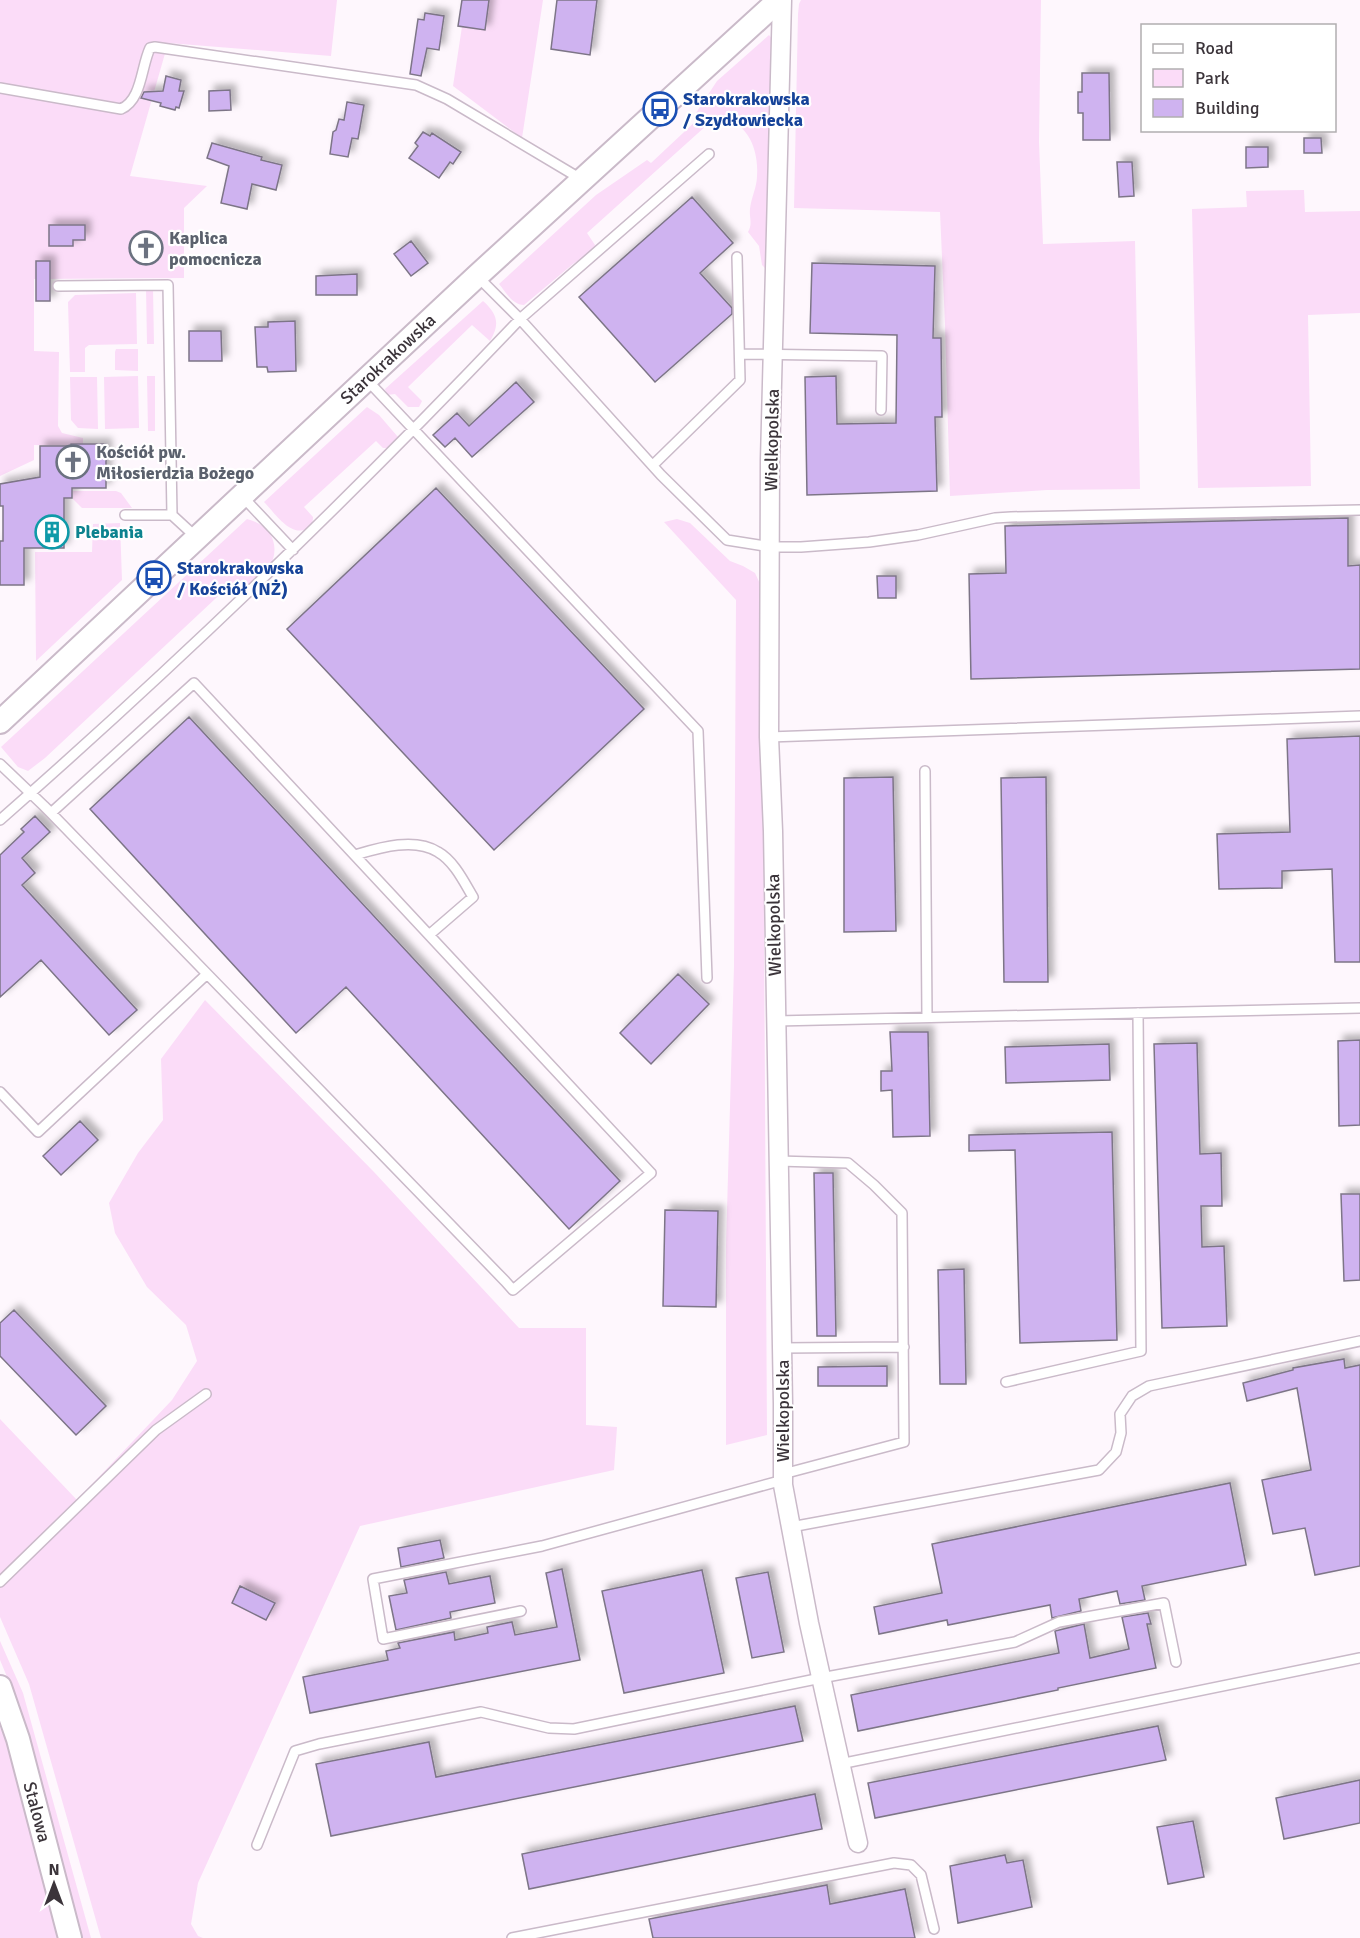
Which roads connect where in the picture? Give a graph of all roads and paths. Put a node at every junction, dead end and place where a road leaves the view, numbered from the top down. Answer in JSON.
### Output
{"nodes":[{"id":1,"x":781,"y":0,"type":"edge"},
{"id":2,"x":0,"y":88,"type":"edge"},
{"id":3,"x":709,"y":154,"type":"dead end"},
{"id":4,"x":582,"y":180,"type":"junction"},
{"id":5,"x":737,"y":257,"type":"dead end"},
{"id":6,"x":477,"y":276,"type":"junction"},
{"id":7,"x":58,"y":286,"type":"dead end"},
{"id":8,"x":520,"y":319,"type":"junction"},
{"id":9,"x":741,"y":354,"type":"junction"},
{"id":10,"x":773,"y":354,"type":"junction"},
{"id":11,"x":367,"y":380,"type":"junction"},
{"id":12,"x":881,"y":410,"type":"dead end"},
{"id":13,"x":415,"y":429,"type":"junction"},
{"id":14,"x":653,"y":465,"type":"junction"},
{"id":15,"x":242,"y":496,"type":"junction"},
{"id":16,"x":1360,"y":510,"type":"edge"},
{"id":17,"x":125,"y":515,"type":"dead end"},
{"id":18,"x":172,"y":515,"type":"junction"},
{"id":19,"x":197,"y":538,"type":"junction"},
{"id":20,"x":771,"y":547,"type":"junction"},
{"id":21,"x":293,"y":550,"type":"junction"},
{"id":22,"x":1360,"y":716,"type":"edge"},
{"id":23,"x":0,"y":722,"type":"edge"},
{"id":24,"x":769,"y":737,"type":"junction"},
{"id":25,"x":0,"y":764,"type":"edge"},
{"id":26,"x":925,"y":771,"type":"dead end"},
{"id":27,"x":30,"y":794,"type":"junction"},
{"id":28,"x":51,"y":813,"type":"junction"},
{"id":29,"x":0,"y":820,"type":"edge"},
{"id":30,"x":355,"y":855,"type":"junction"},
{"id":31,"x":429,"y":935,"type":"junction"},
{"id":32,"x":207,"y":974,"type":"junction"},
{"id":33,"x":707,"y":978,"type":"dead end"},
{"id":34,"x":1360,"y":1008,"type":"edge"},
{"id":35,"x":1138,"y":1013,"type":"junction"},
{"id":36,"x":927,"y":1017,"type":"junction"},
{"id":37,"x":776,"y":1021,"type":"junction"},
{"id":38,"x":0,"y":1092,"type":"edge"},
{"id":39,"x":778,"y":1161,"type":"junction"},
{"id":40,"x":1360,"y":1341,"type":"edge"},
{"id":41,"x":904,"y":1347,"type":"junction"},
{"id":42,"x":782,"y":1348,"type":"junction"},
{"id":43,"x":1006,"y":1382,"type":"dead end"},
{"id":44,"x":206,"y":1394,"type":"dead end"},
{"id":45,"x":783,"y":1477,"type":"junction"},
{"id":46,"x":791,"y":1527,"type":"junction"},
{"id":47,"x":0,"y":1582,"type":"edge"},
{"id":48,"x":521,"y":1611,"type":"dead end"},
{"id":49,"x":1360,"y":1658,"type":"edge"},
{"id":50,"x":1176,"y":1662,"type":"dead end"},
{"id":51,"x":821,"y":1678,"type":"junction"},
{"id":52,"x":0,"y":1688,"type":"edge"},
{"id":53,"x":840,"y":1764,"type":"junction"},
{"id":54,"x":858,"y":1843,"type":"dead end"},
{"id":55,"x":257,"y":1845,"type":"dead end"},
{"id":56,"x":934,"y":1929,"type":"dead end"},
{"id":57,"x":70,"y":1938,"type":"edge"},
{"id":58,"x":512,"y":1938,"type":"edge"}],
"edges":[{"from":1,"to":4,"type":"street","name":"Starokrakowska"},
{"from":1,"to":10,"type":"street","name":"Wielkopolska"},
{"from":2,"to":4,"type":"lane"},
{"from":3,"to":8,"type":"lane"},
{"from":4,"to":6,"type":"street","name":"Starokrakowska"},
{"from":5,"to":9,"type":"lane"},
{"from":6,"to":8,"type":"lane"},
{"from":6,"to":11,"type":"street","name":"Starokrakowska"},
{"from":7,"to":18,"type":"lane"},
{"from":8,"to":13,"type":"lane"},
{"from":8,"to":14,"type":"lane"},
{"from":9,"to":10,"type":"lane"},
{"from":9,"to":14,"type":"lane"},
{"from":10,"to":12,"type":"lane"},
{"from":10,"to":20,"type":"street","name":"Wielkopolska"},
{"from":11,"to":13,"type":"lane"},
{"from":11,"to":15,"type":"street","name":"Starokrakowska"},
{"from":13,"to":21,"type":"lane"},
{"from":13,"to":33,"type":"lane"},
{"from":14,"to":20,"type":"lane"},
{"from":15,"to":19,"type":"street","name":"Starokrakowska"},
{"from":15,"to":21,"type":"lane"},
{"from":16,"to":20,"type":"lane"},
{"from":17,"to":18,"type":"lane"},
{"from":18,"to":19,"type":"lane"},
{"from":19,"to":23,"type":"street","name":"Starokrakowska"},
{"from":20,"to":24,"type":"street","name":"Wielkopolska"},
{"from":21,"to":27,"type":"lane"},
{"from":22,"to":24,"type":"lane"},
{"from":24,"to":37,"type":"street","name":"Wielkopolska"},
{"from":25,"to":27,"type":"lane"},
{"from":26,"to":36,"type":"lane"},
{"from":27,"to":28,"type":"lane"},
{"from":27,"to":29,"type":"lane"},
{"from":28,"to":30,"type":"lane"},
{"from":28,"to":32,"type":"lane"},
{"from":30,"to":31,"type":"lane"},
{"from":30,"to":31,"type":"lane"},
{"from":31,"to":32,"type":"lane"},
{"from":32,"to":38,"type":"lane"},
{"from":34,"to":35,"type":"lane"},
{"from":35,"to":36,"type":"lane"},
{"from":35,"to":43,"type":"lane"},
{"from":36,"to":37,"type":"lane"},
{"from":37,"to":39,"type":"street","name":"Wielkopolska"},
{"from":39,"to":41,"type":"lane"},
{"from":39,"to":42,"type":"street","name":"Wielkopolska"},
{"from":40,"to":46,"type":"lane"},
{"from":41,"to":42,"type":"lane"},
{"from":41,"to":45,"type":"lane"},
{"from":42,"to":45,"type":"street","name":"Wielkopolska"},
{"from":44,"to":47,"type":"lane"},
{"from":45,"to":46,"type":"street","name":"Wielkopolska"},
{"from":45,"to":48,"type":"lane"},
{"from":46,"to":51,"type":"street","name":"Wielkopolska"},
{"from":49,"to":53,"type":"lane"},
{"from":50,"to":51,"type":"lane"},
{"from":51,"to":53,"type":"street","name":"Wielkopolska"},
{"from":51,"to":55,"type":"lane"},
{"from":52,"to":57,"type":"street","name":"Stalowa"},
{"from":53,"to":54,"type":"street","name":"Wielkopolska"},
{"from":56,"to":58,"type":"lane"}]}
